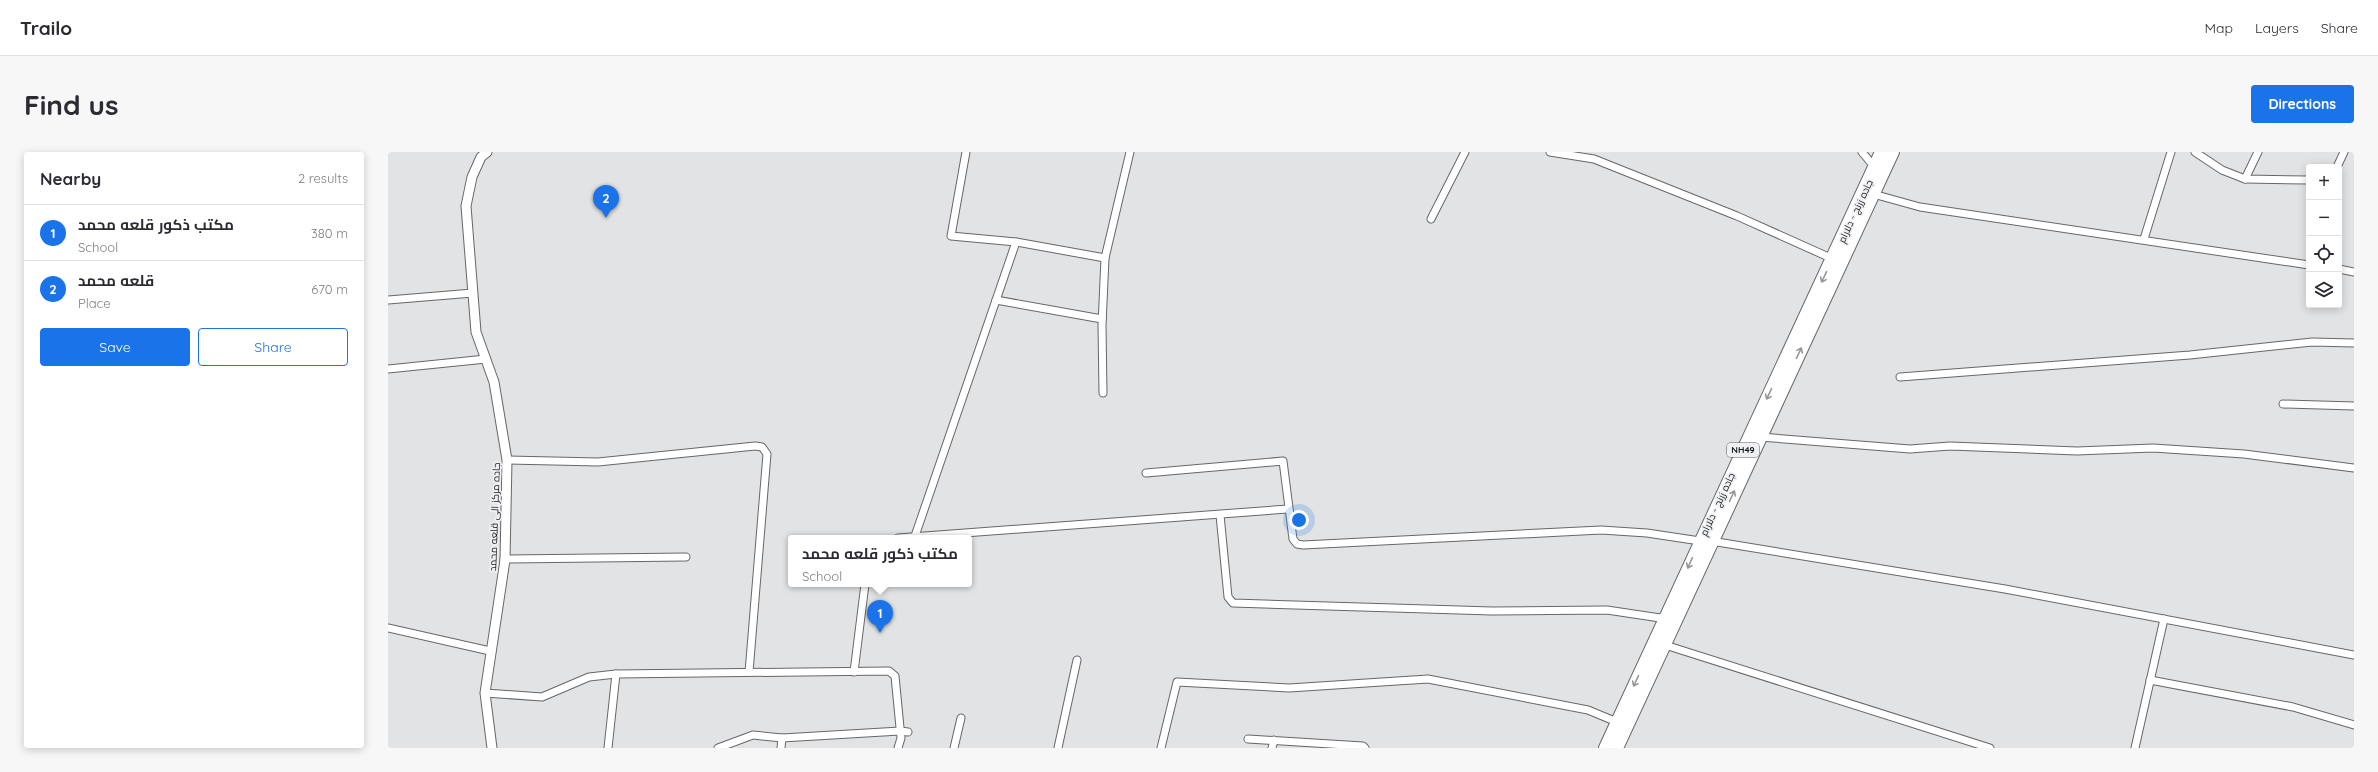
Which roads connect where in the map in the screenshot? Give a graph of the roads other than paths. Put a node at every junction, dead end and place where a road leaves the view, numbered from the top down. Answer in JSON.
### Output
{"nodes":[{"id":1,"x":487,"y":152,"type":"edge"},
{"id":2,"x":966,"y":152,"type":"edge"},
{"id":3,"x":1130,"y":152,"type":"edge"},
{"id":4,"x":1465,"y":152,"type":"edge"},
{"id":5,"x":1550,"y":152,"type":"edge"},
{"id":6,"x":1862,"y":152,"type":"edge"},
{"id":7,"x":1881,"y":152,"type":"edge"},
{"id":8,"x":1893,"y":152,"type":"edge"},
{"id":9,"x":2171,"y":152,"type":"edge"},
{"id":10,"x":2194,"y":152,"type":"edge"},
{"id":11,"x":2258,"y":152,"type":"edge"},
{"id":12,"x":2344,"y":152,"type":"edge"},
{"id":13,"x":2338,"y":164,"type":"edge"},
{"id":14,"x":1879,"y":170,"type":"junction"},
{"id":15,"x":2246,"y":179,"type":"junction"},
{"id":16,"x":2306,"y":180,"type":"edge"},
{"id":17,"x":1873,"y":194,"type":"junction"},
{"id":18,"x":1431,"y":219,"type":"dead end"},
{"id":19,"x":2144,"y":239,"type":"junction"},
{"id":20,"x":1016,"y":242,"type":"junction"},
{"id":21,"x":1105,"y":258,"type":"junction"},
{"id":22,"x":1833,"y":259,"type":"junction"},
{"id":23,"x":2306,"y":265,"type":"edge"},
{"id":24,"x":2342,"y":270,"type":"edge"},
{"id":25,"x":2354,"y":272,"type":"edge"},
{"id":26,"x":473,"y":293,"type":"junction"},
{"id":27,"x":388,"y":300,"type":"edge"},
{"id":28,"x":996,"y":300,"type":"junction"},
{"id":29,"x":1102,"y":319,"type":"junction"},
{"id":30,"x":2354,"y":344,"type":"edge"},
{"id":31,"x":486,"y":359,"type":"junction"},
{"id":32,"x":388,"y":369,"type":"edge"},
{"id":33,"x":1900,"y":377,"type":"dead end"},
{"id":34,"x":1103,"y":393,"type":"dead end"},
{"id":35,"x":2283,"y":404,"type":"dead end"},
{"id":36,"x":2354,"y":406,"type":"edge"},
{"id":37,"x":1760,"y":437,"type":"junction"},
{"id":38,"x":507,"y":460,"type":"junction"},
{"id":39,"x":2354,"y":468,"type":"edge"},
{"id":40,"x":1146,"y":473,"type":"dead end"},
{"id":41,"x":1288,"y":509,"type":"junction"},
{"id":42,"x":1220,"y":515,"type":"junction"},
{"id":43,"x":915,"y":535,"type":"edge"},
{"id":44,"x":930,"y":535,"type":"edge"},
{"id":45,"x":1705,"y":541,"type":"junction"},
{"id":46,"x":686,"y":557,"type":"dead end"},
{"id":47,"x":504,"y":559,"type":"junction"},
{"id":48,"x":865,"y":587,"type":"edge"},
{"id":49,"x":2164,"y":619,"type":"junction"},
{"id":50,"x":1670,"y":620,"type":"junction"},
{"id":51,"x":388,"y":628,"type":"edge"},
{"id":52,"x":1665,"y":645,"type":"junction"},
{"id":53,"x":490,"y":651,"type":"junction"},
{"id":54,"x":2354,"y":655,"type":"edge"},
{"id":55,"x":1078,"y":660,"type":"dead end"},
{"id":56,"x":749,"y":672,"type":"junction"},
{"id":57,"x":854,"y":672,"type":"junction"},
{"id":58,"x":616,"y":674,"type":"junction"},
{"id":59,"x":2150,"y":680,"type":"junction"},
{"id":60,"x":485,"y":693,"type":"junction"},
{"id":61,"x":961,"y":718,"type":"dead end"},
{"id":62,"x":1616,"y":722,"type":"junction"},
{"id":63,"x":2354,"y":725,"type":"edge"},
{"id":64,"x":900,"y":731,"type":"junction"},
{"id":65,"x":908,"y":732,"type":"dead end"},
{"id":66,"x":782,"y":738,"type":"junction"},
{"id":67,"x":1248,"y":739,"type":"dead end"},
{"id":68,"x":1274,"y":740,"type":"junction"},
{"id":69,"x":492,"y":748,"type":"edge"},
{"id":70,"x":608,"y":748,"type":"edge"},
{"id":71,"x":718,"y":748,"type":"edge"},
{"id":72,"x":781,"y":748,"type":"edge"},
{"id":73,"x":898,"y":748,"type":"edge"},
{"id":74,"x":954,"y":748,"type":"edge"},
{"id":75,"x":1058,"y":748,"type":"edge"},
{"id":76,"x":1161,"y":748,"type":"edge"},
{"id":77,"x":1272,"y":748,"type":"edge"},
{"id":78,"x":1365,"y":748,"type":"edge"},
{"id":79,"x":1605,"y":748,"type":"edge"},
{"id":80,"x":1617,"y":748,"type":"edge"},
{"id":81,"x":1990,"y":748,"type":"edge"},
{"id":82,"x":2135,"y":748,"type":"edge"}],
"edges":[{"from":1,"to":26,"type":"street","name":"جاده مرکز الی قلعه محمد"},
{"from":2,"to":20,"type":"street"},
{"from":3,"to":21,"type":"street"},
{"from":4,"to":18,"type":"street"},
{"from":5,"to":22,"type":"street"},
{"from":6,"to":14,"type":"street"},
{"from":7,"to":14,"type":"highway","name":"جاده زرنج - دلارام","number":"NH49"},
{"from":8,"to":14,"type":"highway","name":"جاده زرنج - دلارام","number":"NH49"},
{"from":9,"to":19,"type":"street"},
{"from":10,"to":15,"type":"street"},
{"from":11,"to":15,"type":"street"},
{"from":12,"to":13,"type":"street"},
{"from":14,"to":17,"type":"highway","name":"جاده زرنج - دلارام","number":"NH49"},
{"from":14,"to":22,"type":"highway","name":"جاده زرنج - دلارام","number":"NH49"},
{"from":15,"to":16,"type":"street"},
{"from":17,"to":19,"type":"street"},
{"from":37,"to":17,"type":"highway","name":"جاده زرنج - دلارام","number":"NH49","one_way":true},
{"from":19,"to":23,"type":"street"},
{"from":20,"to":21,"type":"street"},
{"from":20,"to":28,"type":"street"},
{"from":21,"to":29,"type":"street"},
{"from":22,"to":45,"type":"highway","name":"جاده زرنج - دلارام","number":"NH49","one_way":true},
{"from":24,"to":25,"type":"street"},
{"from":26,"to":27,"type":"street"},
{"from":26,"to":31,"type":"street","name":"جاده مرکز الی قلعه محمد"},
{"from":28,"to":29,"type":"street"},
{"from":28,"to":43,"type":"street"},
{"from":29,"to":34,"type":"street"},
{"from":30,"to":33,"type":"street"},
{"from":31,"to":32,"type":"street"},
{"from":31,"to":38,"type":"street","name":"جاده مرکز الی قلعه محمد"},
{"from":35,"to":36,"type":"street"},
{"from":37,"to":39,"type":"street"},
{"from":45,"to":37,"type":"highway","name":"جاده زرنج - دلارام","number":"NH49","one_way":true},
{"from":38,"to":47,"type":"street","name":"جاده مرکز الی قلعه محمد"},
{"from":38,"to":56,"type":"street"},
{"from":40,"to":41,"type":"street"},
{"from":41,"to":42,"type":"street"},
{"from":41,"to":45,"type":"street"},
{"from":42,"to":44,"type":"street"},
{"from":42,"to":50,"type":"street"},
{"from":45,"to":49,"type":"street"},
{"from":45,"to":50,"type":"highway","name":"جاده زرنج - دلارام","number":"NH49"},
{"from":46,"to":47,"type":"street"},
{"from":47,"to":53,"type":"street","name":"جاده مرکز الی قلعه محمد"},
{"from":48,"to":57,"type":"street"},
{"from":49,"to":54,"type":"street"},
{"from":49,"to":59,"type":"street"},
{"from":50,"to":52,"type":"highway","name":"جاده زرنج - دلارام","number":"NH49"},
{"from":50,"to":62,"type":"highway","name":"جاده زرنج - دلارام","number":"NH49","one_way":true},
{"from":51,"to":53,"type":"street"},
{"from":52,"to":80,"type":"highway","name":"جاده زرنج - دلارام","number":"NH49"},
{"from":52,"to":81,"type":"street"},
{"from":53,"to":60,"type":"street","name":"جاده مرکز الی قلعه محمد"},
{"from":55,"to":75,"type":"street"},
{"from":56,"to":57,"type":"street"},
{"from":56,"to":58,"type":"street"},
{"from":57,"to":64,"type":"street"},
{"from":58,"to":60,"type":"street"},
{"from":58,"to":70,"type":"street"},
{"from":59,"to":63,"type":"street"},
{"from":59,"to":82,"type":"street"},
{"from":60,"to":69,"type":"street","name":"جاده مرکز الی قلعه محمد"},
{"from":61,"to":74,"type":"street"},
{"from":62,"to":76,"type":"street"},
{"from":62,"to":79,"type":"highway","name":"جاده زرنج - دلارام","number":"NH49"},
{"from":64,"to":65,"type":"street"},
{"from":64,"to":66,"type":"street"},
{"from":64,"to":73,"type":"street"},
{"from":66,"to":71,"type":"street"},
{"from":66,"to":72,"type":"street"},
{"from":67,"to":68,"type":"street"},
{"from":68,"to":77,"type":"street"},
{"from":68,"to":78,"type":"street"}]}
